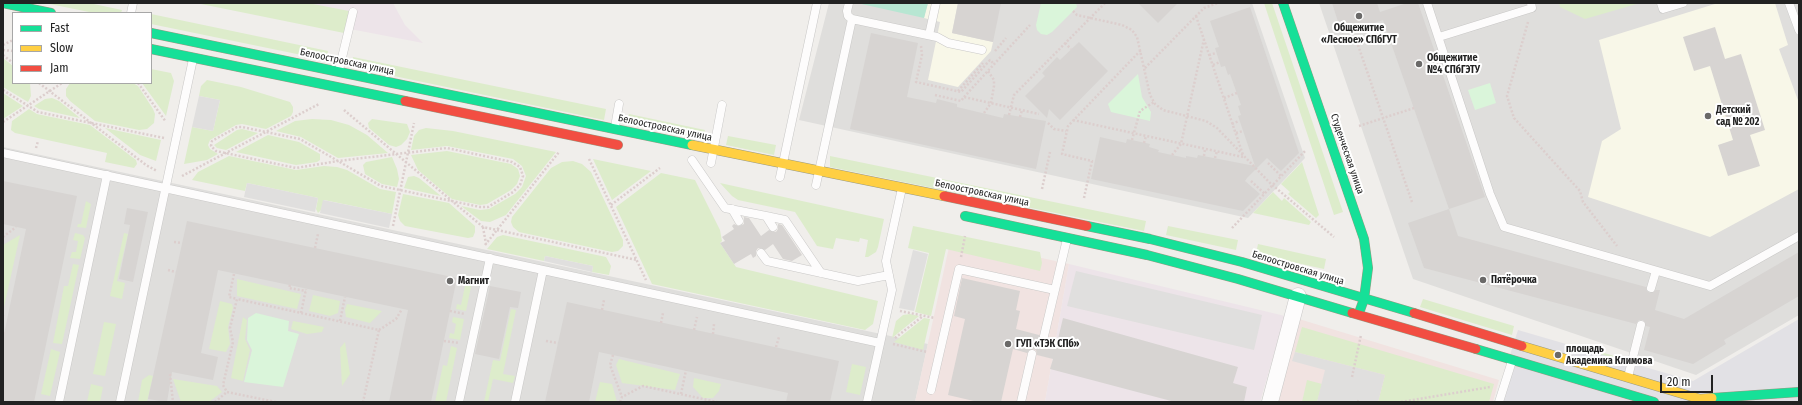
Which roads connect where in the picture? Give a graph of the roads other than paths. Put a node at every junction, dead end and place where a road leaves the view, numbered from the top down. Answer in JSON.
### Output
{"nodes":[{"id":1,"x":3,"y":3,"type":"edge"},
{"id":2,"x":817,"y":3,"type":"edge"},
{"id":3,"x":849,"y":3,"type":"edge"},
{"id":4,"x":936,"y":3,"type":"edge"},
{"id":5,"x":1283,"y":3,"type":"edge"},
{"id":6,"x":1427,"y":3,"type":"edge"},
{"id":7,"x":1661,"y":3,"type":"edge"},
{"id":8,"x":1683,"y":3,"type":"edge"},
{"id":9,"x":1789,"y":3,"type":"edge"},
{"id":10,"x":1531,"y":5,"type":"edge"},
{"id":11,"x":46,"y":12,"type":"edge"},
{"id":12,"x":353,"y":12,"type":"dead end"},
{"id":13,"x":852,"y":18,"type":"junction"},
{"id":14,"x":1799,"y":30,"type":"edge"},
{"id":15,"x":152,"y":33,"type":"edge"},
{"id":16,"x":929,"y":35,"type":"junction"},
{"id":17,"x":1439,"y":37,"type":"junction"},
{"id":18,"x":152,"y":49,"type":"edge"},
{"id":19,"x":982,"y":50,"type":"dead end"},
{"id":20,"x":193,"y":58,"type":"junction"},
{"id":21,"x":338,"y":72,"type":"junction"},
{"id":22,"x":334,"y":87,"type":"junction"},
{"id":23,"x":619,"y":104,"type":"dead end"},
{"id":24,"x":722,"y":105,"type":"dead end"},
{"id":25,"x":614,"y":128,"type":"junction"},
{"id":26,"x":611,"y":143,"type":"junction"},
{"id":27,"x":626,"y":146,"type":"dead end"},
{"id":28,"x":714,"y":149,"type":"junction"},
{"id":29,"x":3,"y":153,"type":"edge"},
{"id":30,"x":689,"y":159,"type":"joint"},
{"id":31,"x":783,"y":163,"type":"junction"},
{"id":32,"x":714,"y":164,"type":"joint"},
{"id":33,"x":819,"y":170,"type":"junction"},
{"id":34,"x":107,"y":175,"type":"junction"},
{"id":35,"x":780,"y":177,"type":"dead end"},
{"id":36,"x":816,"y":185,"type":"dead end"},
{"id":37,"x":165,"y":187,"type":"junction"},
{"id":38,"x":902,"y":188,"type":"junction"},
{"id":39,"x":732,"y":209,"type":"junction"},
{"id":40,"x":952,"y":214,"type":"dead end"},
{"id":41,"x":766,"y":216,"type":"junction"},
{"id":42,"x":740,"y":221,"type":"dead end"},
{"id":43,"x":773,"y":227,"type":"dead end"},
{"id":44,"x":1799,"y":236,"type":"edge"},
{"id":45,"x":1067,"y":238,"type":"junction"},
{"id":46,"x":761,"y":253,"type":"dead end"},
{"id":47,"x":490,"y":258,"type":"junction"},
{"id":48,"x":795,"y":259,"type":"dead end"},
{"id":49,"x":801,"y":269,"type":"junction"},
{"id":50,"x":543,"y":270,"type":"junction"},
{"id":51,"x":1656,"y":271,"type":"junction"},
{"id":52,"x":821,"y":273,"type":"junction"},
{"id":53,"x":889,"y":275,"type":"junction"},
{"id":54,"x":1651,"y":288,"type":"dead end"},
{"id":55,"x":1055,"y":290,"type":"junction"},
{"id":56,"x":1298,"y":296,"type":"junction"},
{"id":57,"x":1364,"y":299,"type":"junction"},
{"id":58,"x":1359,"y":314,"type":"junction"},
{"id":59,"x":1641,"y":325,"type":"dead end"},
{"id":60,"x":1044,"y":336,"type":"dead end"},
{"id":61,"x":880,"y":343,"type":"junction"},
{"id":62,"x":1518,"y":345,"type":"junction"},
{"id":63,"x":1032,"y":354,"type":"dead end"},
{"id":64,"x":1513,"y":360,"type":"junction"},
{"id":65,"x":1628,"y":378,"type":"junction"},
{"id":66,"x":931,"y":390,"type":"dead end"},
{"id":67,"x":1623,"y":393,"type":"junction"},
{"id":68,"x":1799,"y":393,"type":"edge"},
{"id":69,"x":59,"y":402,"type":"edge"},
{"id":70,"x":120,"y":402,"type":"edge"},
{"id":71,"x":459,"y":402,"type":"edge"},
{"id":72,"x":515,"y":402,"type":"edge"},
{"id":73,"x":866,"y":402,"type":"edge"},
{"id":74,"x":1021,"y":402,"type":"edge"},
{"id":75,"x":1270,"y":402,"type":"edge"},
{"id":76,"x":1499,"y":402,"type":"edge"},
{"id":77,"x":1654,"y":402,"type":"edge"},
{"id":78,"x":1784,"y":402,"type":"edge"}],
"edges":[{"from":1,"to":11,"type":"street"},
{"from":2,"to":31,"type":"lane"},
{"from":3,"to":13,"type":"lane"},
{"from":4,"to":16,"type":"lane"},
{"from":5,"to":57,"type":"street","name":"Студенческая улица"},
{"from":6,"to":17,"type":"lane"},
{"from":7,"to":8,"type":"lane"},
{"from":9,"to":14,"type":"lane"},
{"from":10,"to":17,"type":"lane"},
{"from":12,"to":21,"type":"lane"},
{"from":13,"to":16,"type":"lane"},
{"from":13,"to":33,"type":"lane"},
{"from":15,"to":21,"type":"street","name":"Белоостровская улица"},
{"from":16,"to":19,"type":"lane"},
{"from":17,"to":51,"type":"lane"},
{"from":18,"to":20,"type":"street"},
{"from":20,"to":22,"type":"street"},
{"from":20,"to":37,"type":"lane"},
{"from":21,"to":22,"type":"lane"},
{"from":21,"to":25,"type":"street","name":"Белоостровская улица"},
{"from":22,"to":26,"type":"street"},
{"from":23,"to":25,"type":"lane"},
{"from":24,"to":28,"type":"lane"},
{"from":25,"to":26,"type":"lane"},
{"from":25,"to":28,"type":"street","name":"Белоостровская улица"},
{"from":26,"to":27,"type":"street"},
{"from":28,"to":31,"type":"street","name":"Белоостровская улица"},
{"from":28,"to":32,"type":"lane"},
{"from":29,"to":34,"type":"lane"},
{"from":30,"to":32,"type":"street"},
{"from":30,"to":39,"type":"lane"},
{"from":31,"to":33,"type":"street","name":"Белоостровская улица"},
{"from":31,"to":35,"type":"lane"},
{"from":33,"to":36,"type":"lane"},
{"from":33,"to":38,"type":"street","name":"Белоостровская улица"},
{"from":34,"to":37,"type":"lane"},
{"from":34,"to":69,"type":"lane"},
{"from":37,"to":47,"type":"lane"},
{"from":37,"to":70,"type":"lane"},
{"from":38,"to":53,"type":"lane"},
{"from":38,"to":57,"type":"street","name":"Белоостровская улица"},
{"from":39,"to":41,"type":"lane"},
{"from":39,"to":42,"type":"lane"},
{"from":40,"to":45,"type":"street"},
{"from":41,"to":43,"type":"lane"},
{"from":41,"to":52,"type":"lane"},
{"from":44,"to":51,"type":"lane"},
{"from":45,"to":55,"type":"lane"},
{"from":45,"to":56,"type":"street"},
{"from":46,"to":49,"type":"lane"},
{"from":47,"to":50,"type":"lane"},
{"from":47,"to":71,"type":"lane"},
{"from":48,"to":49,"type":"lane"},
{"from":49,"to":52,"type":"lane"},
{"from":50,"to":61,"type":"lane"},
{"from":50,"to":72,"type":"lane"},
{"from":51,"to":54,"type":"lane"},
{"from":52,"to":53,"type":"lane"},
{"from":53,"to":61,"type":"lane"},
{"from":55,"to":60,"type":"lane"},
{"from":55,"to":66,"type":"lane"},
{"from":56,"to":58,"type":"street"},
{"from":56,"to":75,"type":"street"},
{"from":57,"to":58,"type":"street","name":"Студенческая улица"},
{"from":57,"to":62,"type":"street","name":"Белоостровская улица"},
{"from":58,"to":64,"type":"street"},
{"from":59,"to":65,"type":"lane"},
{"from":61,"to":73,"type":"lane"},
{"from":62,"to":64,"type":"lane"},
{"from":62,"to":65,"type":"street","name":"Белоостровская улица"},
{"from":63,"to":74,"type":"lane"},
{"from":64,"to":67,"type":"street"},
{"from":64,"to":76,"type":"lane"},
{"from":65,"to":67,"type":"lane"},
{"from":65,"to":68,"type":"street","name":"Белоостровская улица"},
{"from":67,"to":77,"type":"street"},
{"from":68,"to":78,"type":"street"}]}
